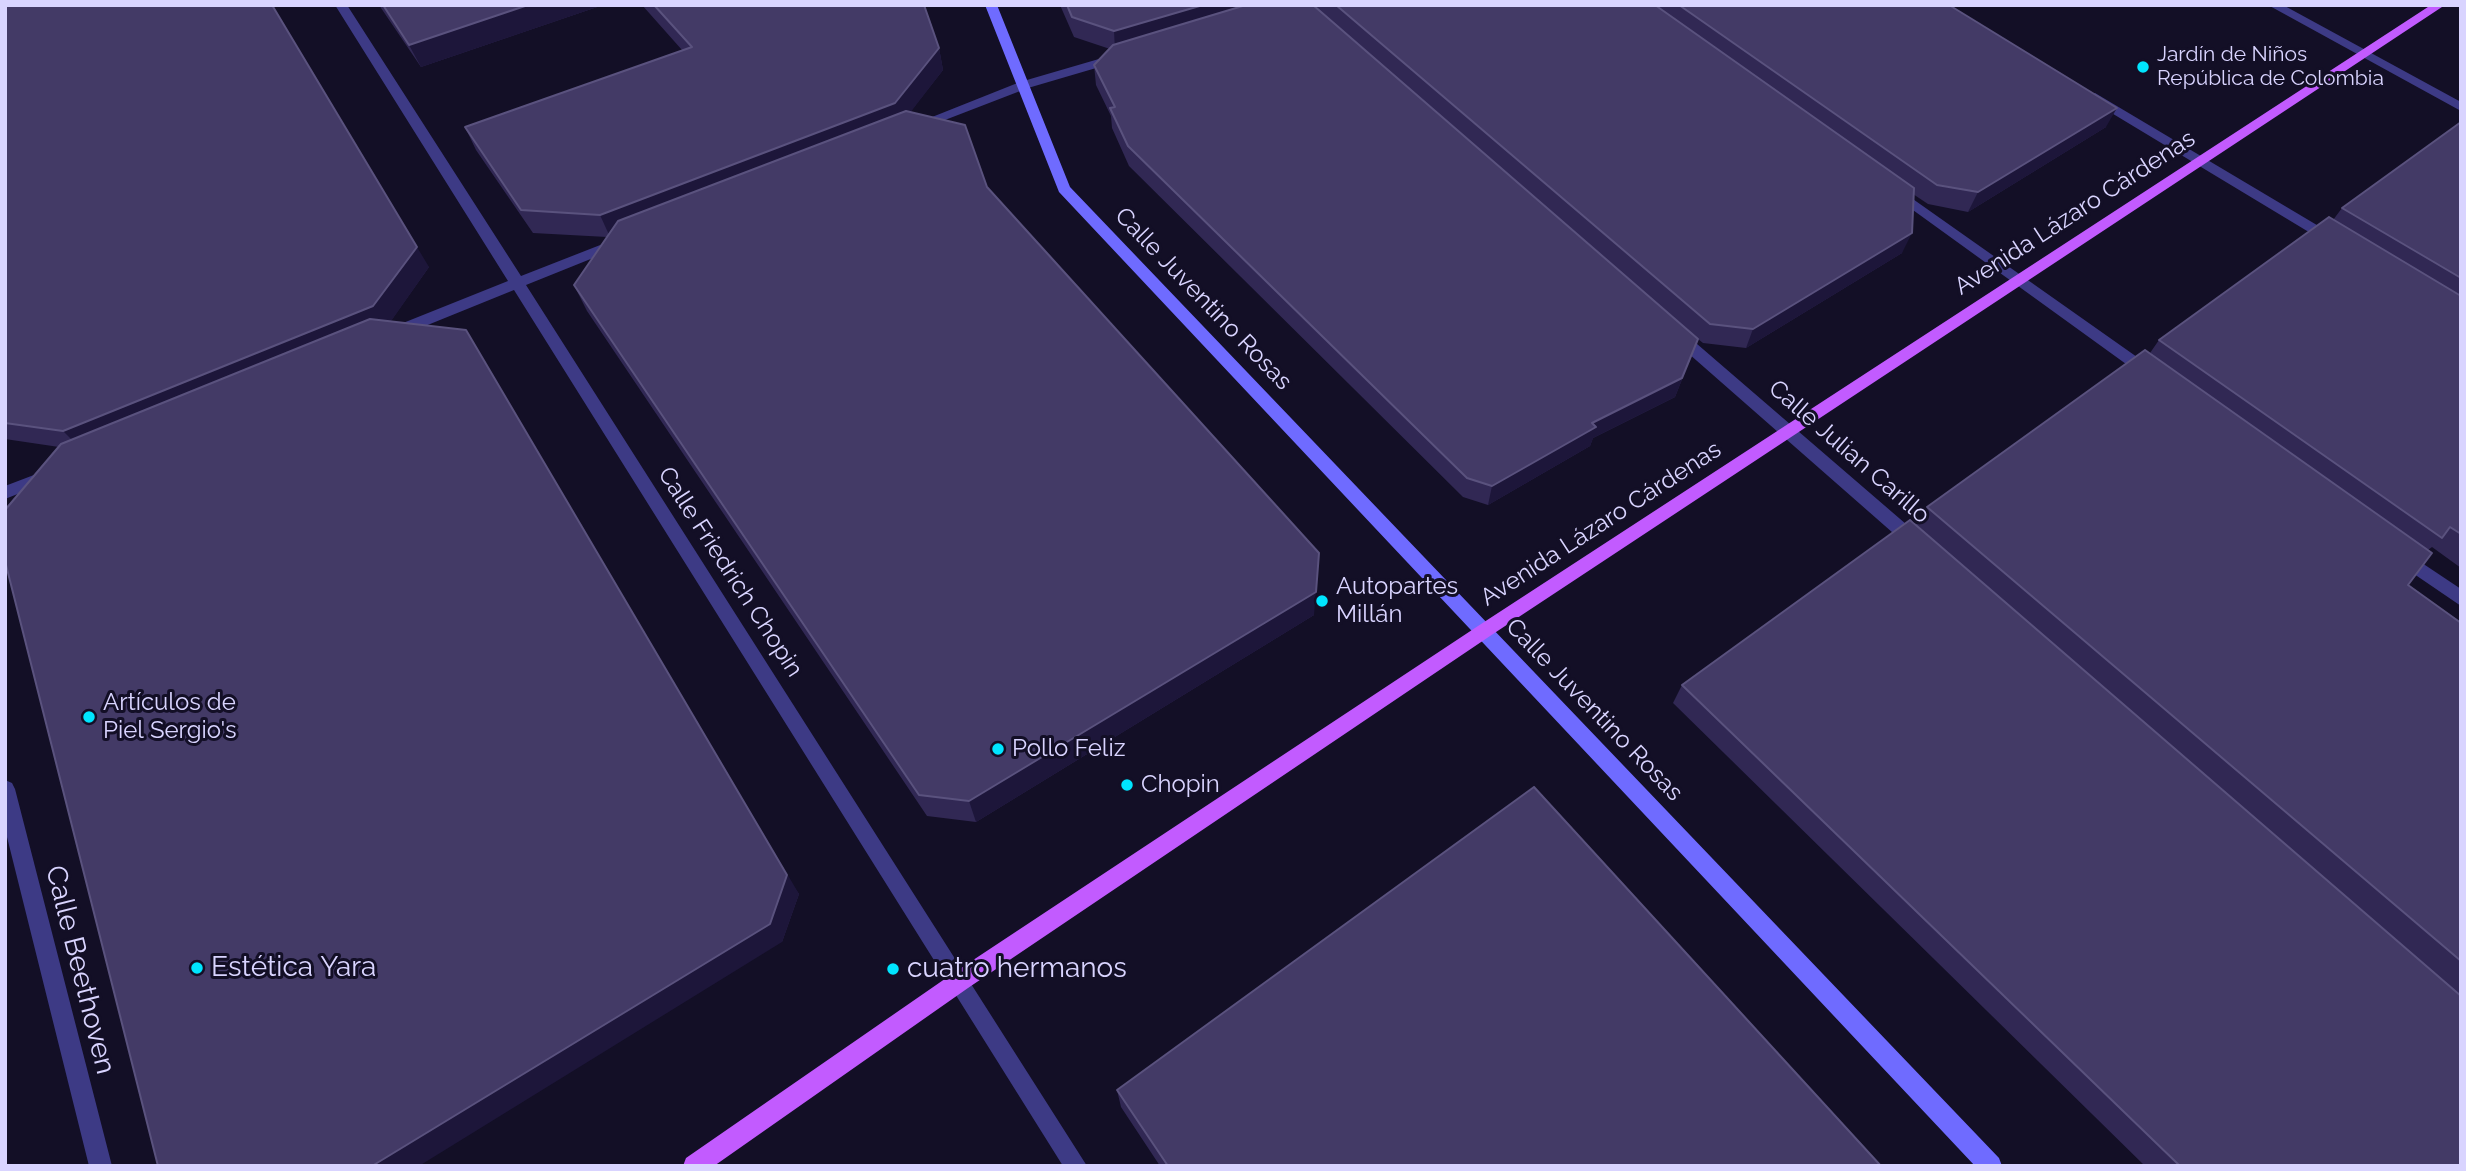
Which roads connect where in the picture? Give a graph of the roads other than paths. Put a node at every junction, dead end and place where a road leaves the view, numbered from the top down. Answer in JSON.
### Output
{"nodes":[{"id":1,"x":341,"y":5,"type":"edge"},
{"id":2,"x":991,"y":5,"type":"edge"},
{"id":3,"x":2274,"y":5,"type":"edge"},
{"id":4,"x":2439,"y":5,"type":"edge"},
{"id":5,"x":1126,"y":55,"type":"edge"},
{"id":6,"x":2363,"y":55,"type":"junction"},
{"id":7,"x":1024,"y":85,"type":"junction"},
{"id":8,"x":2084,"y":90,"type":"edge"},
{"id":9,"x":2461,"y":107,"type":"edge"},
{"id":10,"x":896,"y":135,"type":"edge"},
{"id":11,"x":2201,"y":161,"type":"junction"},
{"id":12,"x":1884,"y":183,"type":"edge"},
{"id":13,"x":629,"y":239,"type":"edge"},
{"id":14,"x":2343,"y":247,"type":"edge"},
{"id":15,"x":2021,"y":279,"type":"junction"},
{"id":16,"x":514,"y":283,"type":"junction"},
{"id":17,"x":1665,"y":323,"type":"edge"},
{"id":18,"x":374,"y":341,"type":"edge"},
{"id":19,"x":2157,"y":378,"type":"edge"},
{"id":20,"x":1789,"y":432,"type":"junction"},
{"id":21,"x":56,"y":472,"type":"edge"},
{"id":22,"x":5,"y":493,"type":"edge"},
{"id":23,"x":2393,"y":550,"type":"edge"},
{"id":24,"x":1926,"y":551,"type":"edge"},
{"id":25,"x":2461,"y":599,"type":"edge"},
{"id":26,"x":1484,"y":631,"type":"junction"},
{"id":27,"x":5,"y":789,"type":"edge"},
{"id":28,"x":961,"y":981,"type":"junction"},
{"id":29,"x":102,"y":1166,"type":"edge"},
{"id":30,"x":694,"y":1166,"type":"edge"},
{"id":31,"x":1076,"y":1166,"type":"edge"},
{"id":32,"x":1991,"y":1166,"type":"edge"}],
"edges":[{"from":1,"to":16,"type":"street","name":"Calle Friedrich Chopin"},
{"from":2,"to":7,"type":"street","name":"Calle Juventino Rosas"},
{"from":3,"to":6,"type":"street"},
{"from":4,"to":6,"type":"main road","name":"Avenida Lázaro Cárdenas"},
{"from":5,"to":7,"type":"street"},
{"from":6,"to":9,"type":"street"},
{"from":6,"to":11,"type":"main road","name":"Avenida Lázaro Cárdenas"},
{"from":7,"to":10,"type":"street"},
{"from":7,"to":26,"type":"street","name":"Calle Juventino Rosas"},
{"from":8,"to":11,"type":"street"},
{"from":11,"to":14,"type":"street"},
{"from":11,"to":15,"type":"main road","name":"Avenida Lázaro Cárdenas"},
{"from":12,"to":15,"type":"street"},
{"from":13,"to":16,"type":"street"},
{"from":15,"to":19,"type":"street"},
{"from":15,"to":20,"type":"main road","name":"Avenida Lázaro Cárdenas"},
{"from":16,"to":18,"type":"street"},
{"from":16,"to":28,"type":"street","name":"Calle Friedrich Chopin"},
{"from":17,"to":20,"type":"street","name":"Calle Julian Carillo"},
{"from":20,"to":24,"type":"street","name":"Calle Julian Carillo"},
{"from":20,"to":26,"type":"main road","name":"Avenida Lázaro Cárdenas"},
{"from":21,"to":22,"type":"street"},
{"from":23,"to":25,"type":"street"},
{"from":26,"to":28,"type":"main road","name":"Avenida Lázaro Cárdenas"},
{"from":26,"to":32,"type":"street","name":"Calle Juventino Rosas"},
{"from":27,"to":29,"type":"street","name":"Calle Beethoven"},
{"from":28,"to":30,"type":"main road","name":"Avenida Lázaro Cárdenas"},
{"from":28,"to":31,"type":"street","name":"Calle Friedrich Chopin"}]}
